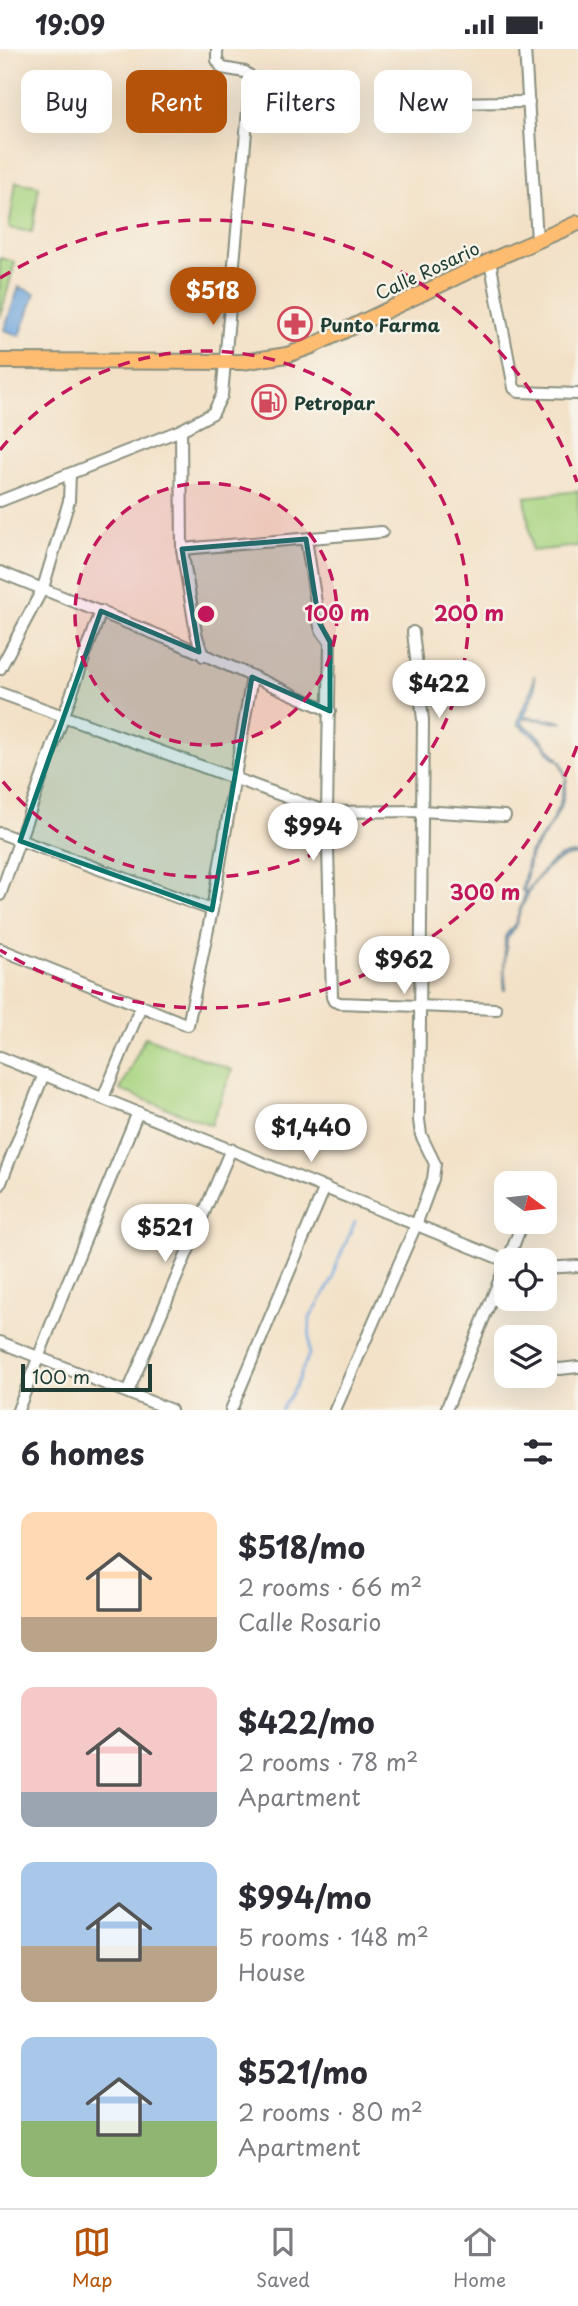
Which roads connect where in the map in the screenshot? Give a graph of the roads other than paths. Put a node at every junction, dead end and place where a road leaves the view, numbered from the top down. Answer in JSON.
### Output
{"nodes":[{"id":1,"x":217,"y":49,"type":"edge"},
{"id":2,"x":525,"y":49,"type":"edge"},
{"id":3,"x":529,"y":102,"type":"junction"},
{"id":4,"x":472,"y":103,"type":"edge"},
{"id":5,"x":578,"y":223,"type":"edge"},
{"id":6,"x":537,"y":240,"type":"junction"},
{"id":7,"x":490,"y":261,"type":"junction"},
{"id":8,"x":0,"y":361,"type":"edge"},
{"id":9,"x":225,"y":362,"type":"junction"},
{"id":10,"x":578,"y":394,"type":"edge"},
{"id":11,"x":181,"y":430,"type":"junction"},
{"id":12,"x":71,"y":474,"type":"junction"},
{"id":13,"x":0,"y":501,"type":"edge"},
{"id":14,"x":382,"y":532,"type":"dead end"},
{"id":15,"x":306,"y":539,"type":"junction"},
{"id":16,"x":182,"y":549,"type":"junction"},
{"id":17,"x":0,"y":572,"type":"edge"},
{"id":18,"x":43,"y":588,"type":"junction"},
{"id":19,"x":101,"y":611,"type":"junction"},
{"id":20,"x":413,"y":632,"type":"dead end"},
{"id":21,"x":196,"y":633,"type":"junction"},
{"id":22,"x":183,"y":646,"type":"junction"},
{"id":23,"x":203,"y":656,"type":"junction"},
{"id":24,"x":0,"y":669,"type":"edge"},
{"id":25,"x":252,"y":677,"type":"junction"},
{"id":26,"x":0,"y":694,"type":"edge"},
{"id":27,"x":330,"y":711,"type":"junction"},
{"id":28,"x":65,"y":717,"type":"junction"},
{"id":29,"x":234,"y":779,"type":"junction"},
{"id":30,"x":327,"y":811,"type":"junction"},
{"id":31,"x":421,"y":811,"type":"junction"},
{"id":32,"x":505,"y":816,"type":"dead end"},
{"id":33,"x":0,"y":833,"type":"edge"},
{"id":34,"x":20,"y":841,"type":"junction"},
{"id":35,"x":0,"y":895,"type":"edge"},
{"id":36,"x":212,"y":910,"type":"junction"},
{"id":37,"x":0,"y":949,"type":"edge"},
{"id":38,"x":141,"y":1006,"type":"junction"},
{"id":39,"x":420,"y":1006,"type":"junction"},
{"id":40,"x":496,"y":1009,"type":"dead end"},
{"id":41,"x":0,"y":1057,"type":"edge"},
{"id":42,"x":44,"y":1074,"type":"junction"},
{"id":43,"x":103,"y":1098,"type":"junction"},
{"id":44,"x":138,"y":1112,"type":"junction"},
{"id":45,"x":231,"y":1149,"type":"junction"},
{"id":46,"x":0,"y":1185,"type":"edge"},
{"id":47,"x":325,"y":1187,"type":"junction"},
{"id":48,"x":416,"y":1225,"type":"junction"},
{"id":49,"x":494,"y":1257,"type":"edge"},
{"id":50,"x":578,"y":1266,"type":"edge"},
{"id":51,"x":557,"y":1267,"type":"edge"},
{"id":52,"x":494,"y":1292,"type":"edge"},
{"id":53,"x":0,"y":1342,"type":"edge"},
{"id":54,"x":40,"y":1356,"type":"junction"},
{"id":55,"x":578,"y":1367,"type":"edge"},
{"id":56,"x":557,"y":1369,"type":"edge"},
{"id":57,"x":128,"y":1392,"type":"junction"},
{"id":58,"x":19,"y":1410,"type":"edge"},
{"id":59,"x":171,"y":1410,"type":"edge"},
{"id":60,"x":231,"y":1410,"type":"edge"},
{"id":61,"x":335,"y":1410,"type":"edge"},
{"id":62,"x":446,"y":1410,"type":"edge"}],
"edges":[{"from":1,"to":9,"type":"street"},
{"from":2,"to":3,"type":"street"},
{"from":3,"to":4,"type":"street"},
{"from":3,"to":6,"type":"street"},
{"from":5,"to":6,"type":"main road","name":"Calle Rosario"},
{"from":6,"to":7,"type":"main road","name":"Calle Rosario"},
{"from":7,"to":9,"type":"main road","name":"Calle Rosario"},
{"from":7,"to":10,"type":"street"},
{"from":8,"to":9,"type":"main road","name":"Calle Rosario"},
{"from":9,"to":11,"type":"street"},
{"from":11,"to":12,"type":"street"},
{"from":11,"to":16,"type":"street"},
{"from":12,"to":13,"type":"street"},
{"from":12,"to":18,"type":"street"},
{"from":14,"to":15,"type":"street"},
{"from":15,"to":16,"type":"street"},
{"from":15,"to":27,"type":"street"},
{"from":16,"to":21,"type":"street"},
{"from":17,"to":18,"type":"street"},
{"from":18,"to":19,"type":"street"},
{"from":18,"to":24,"type":"street"},
{"from":19,"to":22,"type":"street"},
{"from":19,"to":28,"type":"street"},
{"from":20,"to":31,"type":"street"},
{"from":21,"to":22,"type":"street"},
{"from":21,"to":23,"type":"street"},
{"from":22,"to":23,"type":"street"},
{"from":23,"to":25,"type":"street"},
{"from":25,"to":27,"type":"street"},
{"from":25,"to":29,"type":"street"},
{"from":26,"to":28,"type":"street"},
{"from":27,"to":30,"type":"street"},
{"from":28,"to":29,"type":"street"},
{"from":28,"to":34,"type":"street"},
{"from":29,"to":30,"type":"street"},
{"from":29,"to":36,"type":"street"},
{"from":30,"to":31,"type":"street"},
{"from":30,"to":39,"type":"street"},
{"from":31,"to":32,"type":"street"},
{"from":31,"to":39,"type":"street"},
{"from":33,"to":34,"type":"street"},
{"from":34,"to":35,"type":"street"},
{"from":34,"to":36,"type":"street"},
{"from":36,"to":38,"type":"street"},
{"from":37,"to":38,"type":"street"},
{"from":38,"to":43,"type":"street"},
{"from":39,"to":40,"type":"street"},
{"from":39,"to":48,"type":"street"},
{"from":41,"to":42,"type":"street"},
{"from":42,"to":43,"type":"street"},
{"from":42,"to":46,"type":"street"},
{"from":43,"to":44,"type":"street"},
{"from":44,"to":45,"type":"street"},
{"from":44,"to":54,"type":"street"},
{"from":45,"to":47,"type":"street"},
{"from":45,"to":57,"type":"street"},
{"from":47,"to":48,"type":"street"},
{"from":47,"to":60,"type":"street"},
{"from":48,"to":49,"type":"street"},
{"from":48,"to":61,"type":"street"},
{"from":50,"to":51,"type":"street"},
{"from":52,"to":62,"type":"street"},
{"from":53,"to":54,"type":"street"},
{"from":54,"to":57,"type":"street"},
{"from":54,"to":58,"type":"street"},
{"from":55,"to":56,"type":"street"},
{"from":57,"to":59,"type":"street"}]}
